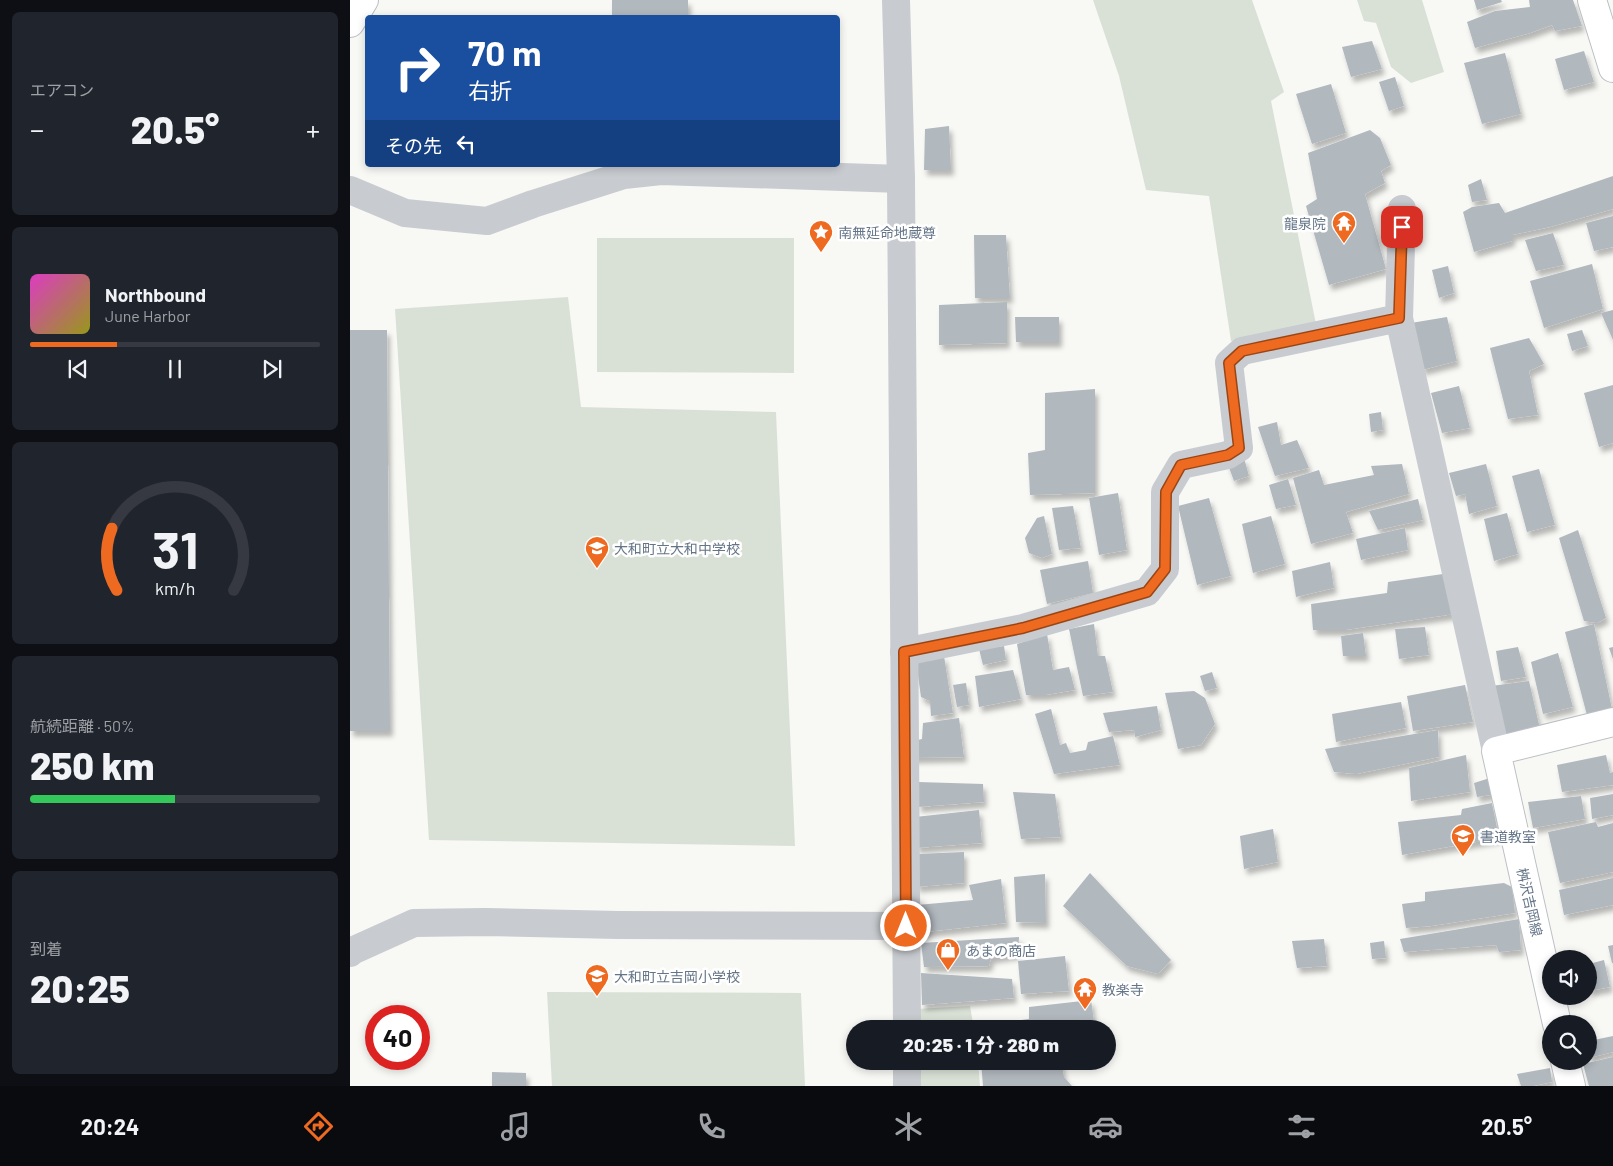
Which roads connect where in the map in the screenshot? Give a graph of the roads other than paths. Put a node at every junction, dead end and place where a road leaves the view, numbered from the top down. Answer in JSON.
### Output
{"nodes":[{"id":1,"x":364,"y":0,"type":"edge"},
{"id":2,"x":896,"y":0,"type":"edge"},
{"id":3,"x":1592,"y":0,"type":"edge"},
{"id":4,"x":350,"y":23,"type":"edge"},
{"id":5,"x":1613,"y":68,"type":"edge"},
{"id":6,"x":901,"y":179,"type":"junction"},
{"id":7,"x":350,"y":190,"type":"edge"},
{"id":8,"x":1402,"y":209,"type":"dead end"},
{"id":9,"x":1399,"y":318,"type":"junction"},
{"id":10,"x":904,"y":652,"type":"junction"},
{"id":11,"x":1613,"y":722,"type":"edge"},
{"id":12,"x":1496,"y":751,"type":"junction"},
{"id":13,"x":906,"y":926,"type":"junction"},
{"id":14,"x":350,"y":953,"type":"edge"},
{"id":15,"x":1555,"y":1015,"type":"edge"},
{"id":16,"x":906,"y":1020,"type":"edge"},
{"id":17,"x":907,"y":1070,"type":"edge"},
{"id":18,"x":1567,"y":1070,"type":"edge"},
{"id":19,"x":907,"y":1086,"type":"edge"},
{"id":20,"x":1571,"y":1086,"type":"edge"}],
"edges":[{"from":1,"to":4,"type":"main road"},
{"from":2,"to":6,"type":"street"},
{"from":3,"to":5,"type":"main road"},
{"from":6,"to":7,"type":"street"},
{"from":6,"to":10,"type":"street"},
{"from":8,"to":9,"type":"street"},
{"from":9,"to":10,"type":"street"},
{"from":9,"to":12,"type":"street"},
{"from":10,"to":13,"type":"street"},
{"from":11,"to":12,"type":"main road"},
{"from":12,"to":15,"type":"main road","name":"桝沢吉岡線"},
{"from":13,"to":14,"type":"street"},
{"from":13,"to":16,"type":"street"},
{"from":17,"to":19,"type":"street"},
{"from":18,"to":20,"type":"main road"}]}
